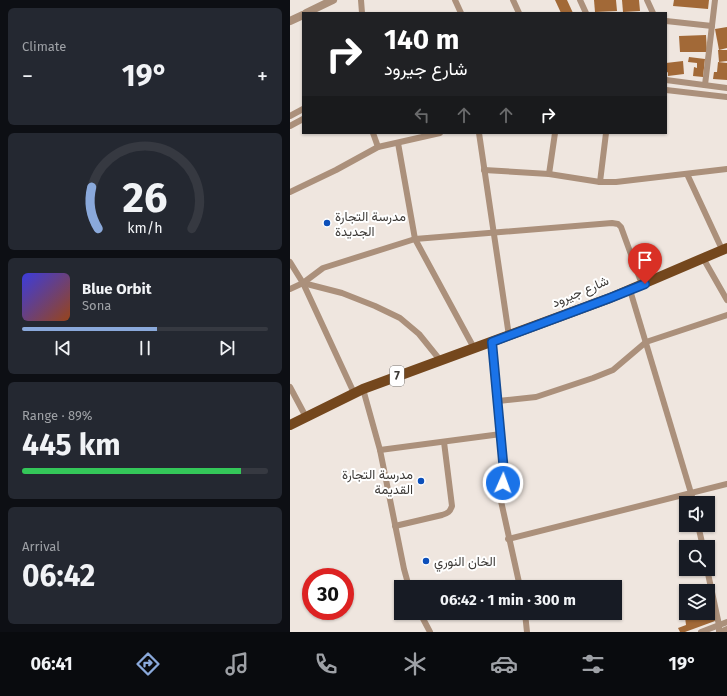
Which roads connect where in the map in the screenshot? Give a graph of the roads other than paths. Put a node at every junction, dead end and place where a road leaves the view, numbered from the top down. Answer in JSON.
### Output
{"nodes":[{"id":1,"x":333,"y":0,"type":"edge"},
{"id":2,"x":361,"y":0,"type":"edge"},
{"id":3,"x":455,"y":0,"type":"edge"},
{"id":4,"x":513,"y":0,"type":"edge"},
{"id":5,"x":580,"y":0,"type":"edge"},
{"id":6,"x":646,"y":0,"type":"edge"},
{"id":7,"x":715,"y":0,"type":"edge"},
{"id":8,"x":308,"y":12,"type":"edge"},
{"id":9,"x":362,"y":12,"type":"edge"},
{"id":10,"x":461,"y":12,"type":"edge"},
{"id":11,"x":518,"y":12,"type":"edge"},
{"id":12,"x":586,"y":12,"type":"edge"},
{"id":13,"x":652,"y":12,"type":"edge"},
{"id":14,"x":302,"y":15,"type":"edge"},
{"id":15,"x":290,"y":21,"type":"edge"},
{"id":16,"x":667,"y":21,"type":"edge"},
{"id":17,"x":712,"y":26,"type":"junction"},
{"id":18,"x":667,"y":80,"type":"edge"},
{"id":19,"x":705,"y":85,"type":"junction"},
{"id":20,"x":727,"y":88,"type":"edge"},
{"id":21,"x":667,"y":90,"type":"edge"},
{"id":22,"x":727,"y":98,"type":"edge"},
{"id":23,"x":302,"y":110,"type":"edge"},
{"id":24,"x":290,"y":116,"type":"edge"},
{"id":25,"x":302,"y":120,"type":"edge"},
{"id":26,"x":290,"y":126,"type":"edge"},
{"id":27,"x":373,"y":134,"type":"edge"},
{"id":28,"x":436,"y":134,"type":"edge"},
{"id":29,"x":479,"y":134,"type":"edge"},
{"id":30,"x":555,"y":134,"type":"edge"},
{"id":31,"x":606,"y":134,"type":"edge"},
{"id":32,"x":398,"y":143,"type":"junction"},
{"id":33,"x":378,"y":147,"type":"junction"},
{"id":34,"x":727,"y":168,"type":"edge"},
{"id":35,"x":484,"y":170,"type":"junction"},
{"id":36,"x":549,"y":174,"type":"junction"},
{"id":37,"x":687,"y":174,"type":"junction"},
{"id":38,"x":600,"y":182,"type":"junction"},
{"id":39,"x":290,"y":192,"type":"edge"},
{"id":40,"x":494,"y":232,"type":"junction"},
{"id":41,"x":415,"y":239,"type":"junction"},
{"id":42,"x":725,"y":245,"type":"edge"},
{"id":43,"x":703,"y":258,"type":"junction"},
{"id":44,"x":290,"y":262,"type":"edge"},
{"id":45,"x":640,"y":280,"type":"junction"},
{"id":46,"x":303,"y":283,"type":"junction"},
{"id":47,"x":290,"y":289,"type":"edge"},
{"id":48,"x":630,"y":290,"type":"junction"},
{"id":49,"x":727,"y":300,"type":"edge"},
{"id":50,"x":727,"y":315,"type":"edge"},
{"id":51,"x":509,"y":336,"type":"junction"},
{"id":52,"x":492,"y":342,"type":"junction"},
{"id":53,"x":646,"y":342,"type":"junction"},
{"id":54,"x":474,"y":348,"type":"junction"},
{"id":55,"x":440,"y":360,"type":"junction"},
{"id":56,"x":290,"y":387,"type":"edge"},
{"id":57,"x":359,"y":391,"type":"junction"},
{"id":58,"x":498,"y":400,"type":"junction"},
{"id":59,"x":306,"y":417,"type":"junction"},
{"id":60,"x":290,"y":425,"type":"edge"},
{"id":61,"x":501,"y":434,"type":"junction"},
{"id":62,"x":444,"y":442,"type":"junction"},
{"id":63,"x":380,"y":450,"type":"junction"},
{"id":64,"x":727,"y":484,"type":"edge"},
{"id":65,"x":692,"y":493,"type":"junction"},
{"id":66,"x":693,"y":496,"type":"edge"},
{"id":67,"x":395,"y":526,"type":"junction"},
{"id":68,"x":508,"y":539,"type":"junction"},
{"id":69,"x":708,"y":576,"type":"edge"},
{"id":70,"x":407,"y":580,"type":"edge"},
{"id":71,"x":518,"y":580,"type":"edge"},
{"id":72,"x":424,"y":620,"type":"edge"},
{"id":73,"x":526,"y":620,"type":"edge"},
{"id":74,"x":727,"y":622,"type":"edge"},
{"id":75,"x":727,"y":629,"type":"edge"},
{"id":76,"x":719,"y":630,"type":"edge"},
{"id":77,"x":430,"y":632,"type":"edge"},
{"id":78,"x":527,"y":632,"type":"edge"},
{"id":79,"x":701,"y":632,"type":"edge"}],
"edges":[{"from":1,"to":8,"type":"street"},
{"from":2,"to":9,"type":"street"},
{"from":3,"to":10,"type":"street"},
{"from":4,"to":11,"type":"street"},
{"from":5,"to":12,"type":"street"},
{"from":6,"to":13,"type":"street"},
{"from":7,"to":17,"type":"street"},
{"from":14,"to":15,"type":"street"},
{"from":16,"to":17,"type":"street"},
{"from":17,"to":19,"type":"street"},
{"from":18,"to":19,"type":"street"},
{"from":19,"to":20,"type":"street"},
{"from":21,"to":22,"type":"street"},
{"from":23,"to":24,"type":"street"},
{"from":25,"to":26,"type":"street"},
{"from":27,"to":33,"type":"street"},
{"from":28,"to":32,"type":"street"},
{"from":29,"to":35,"type":"street"},
{"from":30,"to":36,"type":"street"},
{"from":31,"to":38,"type":"street"},
{"from":32,"to":33,"type":"street"},
{"from":32,"to":41,"type":"street"},
{"from":33,"to":39,"type":"street"},
{"from":34,"to":37,"type":"street"},
{"from":35,"to":36,"type":"street"},
{"from":35,"to":40,"type":"street"},
{"from":36,"to":38,"type":"street"},
{"from":37,"to":38,"type":"street"},
{"from":37,"to":42,"type":"street"},
{"from":40,"to":41,"type":"street"},
{"from":40,"to":45,"type":"street"},
{"from":40,"to":51,"type":"street"},
{"from":41,"to":46,"type":"street"},
{"from":41,"to":54,"type":"street"},
{"from":42,"to":43,"type":"main road","name":"شارع جيرود"},
{"from":42,"to":45,"type":"main road","name":"شارع جيرود"},
{"from":43,"to":48,"type":"main road","name":"شارع جيرود"},
{"from":43,"to":49,"type":"street"},
{"from":44,"to":46,"type":"street"},
{"from":45,"to":51,"type":"main road","name":"شارع جيرود"},
{"from":46,"to":47,"type":"street"},
{"from":46,"to":55,"type":"street"},
{"from":46,"to":57,"type":"street"},
{"from":48,"to":51,"type":"main road","name":"شارع جيرود"},
{"from":48,"to":53,"type":"street"},
{"from":50,"to":53,"type":"street"},
{"from":51,"to":52,"type":"main road","name":"شارع جيرود","number":"7"},
{"from":52,"to":54,"type":"main road","name":"شارع جيرود","number":"7"},
{"from":52,"to":58,"type":"street"},
{"from":53,"to":58,"type":"street"},
{"from":53,"to":65,"type":"street"},
{"from":54,"to":55,"type":"main road","name":"شارع جيرود","number":"7"},
{"from":55,"to":57,"type":"main road","name":"شارع جيرود","number":"7"},
{"from":56,"to":59,"type":"street"},
{"from":57,"to":59,"type":"main road","name":"شارع جيرود","number":"7"},
{"from":57,"to":63,"type":"street"},
{"from":58,"to":61,"type":"street"},
{"from":59,"to":60,"type":"main road","name":"شارع جيرود","number":"7"},
{"from":61,"to":62,"type":"street"},
{"from":61,"to":68,"type":"street"},
{"from":62,"to":63,"type":"street"},
{"from":62,"to":67,"type":"street"},
{"from":63,"to":67,"type":"street"},
{"from":64,"to":65,"type":"street"},
{"from":65,"to":66,"type":"street"},
{"from":65,"to":68,"type":"street"},
{"from":67,"to":70,"type":"street"},
{"from":68,"to":71,"type":"street"},
{"from":69,"to":76,"type":"street"},
{"from":72,"to":77,"type":"street"},
{"from":73,"to":78,"type":"street"},
{"from":74,"to":76,"type":"street"},
{"from":75,"to":76,"type":"street"},
{"from":76,"to":79,"type":"street"}]}
